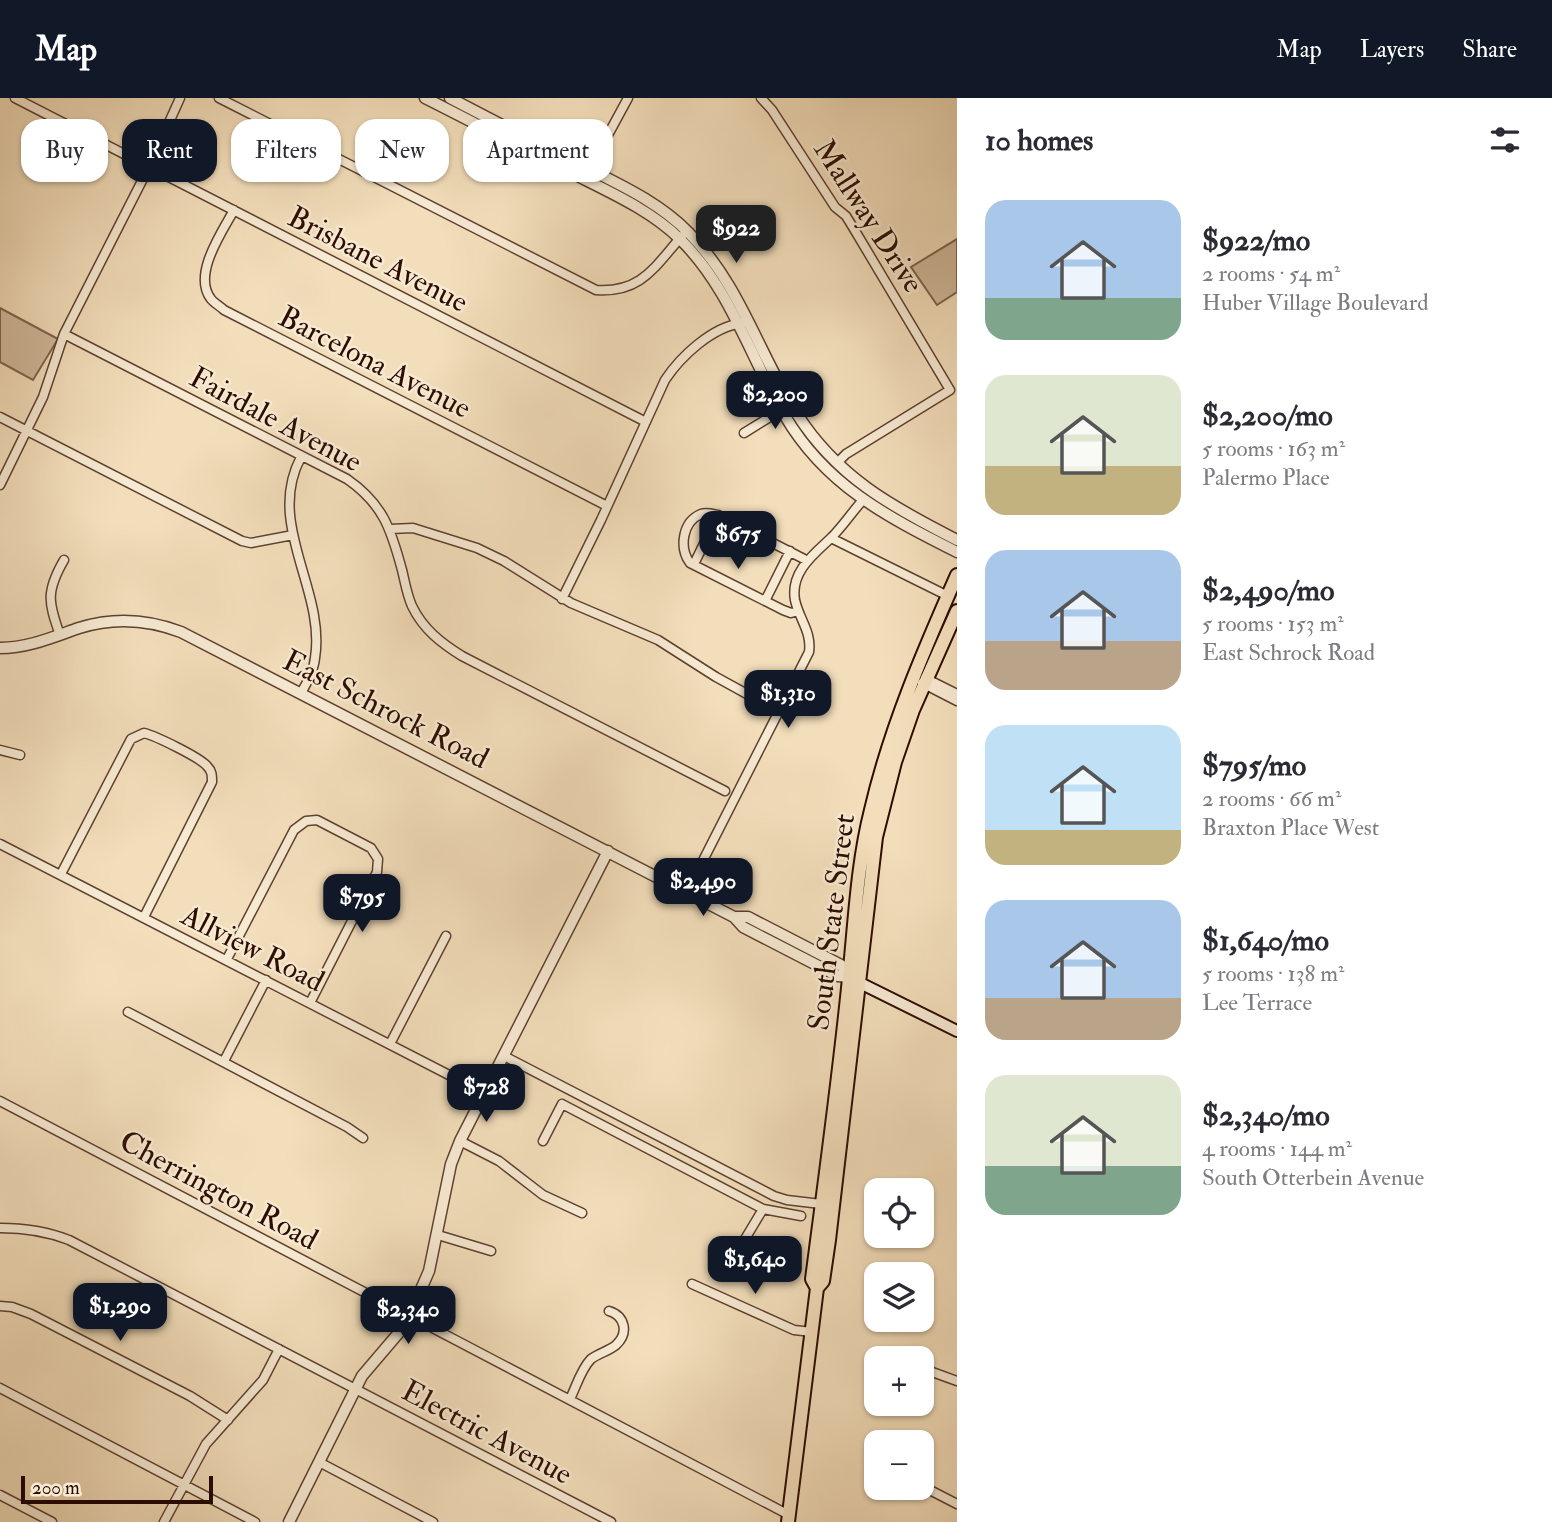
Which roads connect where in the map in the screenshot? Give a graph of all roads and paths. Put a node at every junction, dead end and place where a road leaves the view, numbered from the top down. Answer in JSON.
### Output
{"nodes":[{"id":1,"x":15,"y":98,"type":"edge"},
{"id":2,"x":180,"y":98,"type":"edge"},
{"id":3,"x":219,"y":98,"type":"edge"},
{"id":4,"x":425,"y":98,"type":"edge"},
{"id":5,"x":450,"y":98,"type":"edge"},
{"id":6,"x":628,"y":98,"type":"edge"},
{"id":7,"x":761,"y":98,"type":"edge"},
{"id":8,"x":171,"y":119,"type":"edge"},
{"id":9,"x":470,"y":119,"type":"edge"},
{"id":10,"x":488,"y":119,"type":"edge"},
{"id":11,"x":613,"y":126,"type":"edge"},
{"id":12,"x":122,"y":153,"type":"edge"},
{"id":13,"x":141,"y":182,"type":"edge"},
{"id":14,"x":179,"y":182,"type":"edge"},
{"id":15,"x":599,"y":182,"type":"edge"},
{"id":16,"x":234,"y":210,"type":"junction"},
{"id":17,"x":683,"y":235,"type":"junction"},
{"id":18,"x":748,"y":319,"type":"junction"},
{"id":19,"x":737,"y":324,"type":"junction"},
{"id":20,"x":64,"y":334,"type":"junction"},
{"id":21,"x":786,"y":407,"type":"junction"},
{"id":22,"x":0,"y":417,"type":"edge"},
{"id":23,"x":646,"y":422,"type":"junction"},
{"id":24,"x":28,"y":431,"type":"junction"},
{"id":25,"x":744,"y":433,"type":"dead end"},
{"id":26,"x":301,"y":457,"type":"junction"},
{"id":27,"x":837,"y":463,"type":"junction"},
{"id":28,"x":0,"y":485,"type":"edge"},
{"id":29,"x":863,"y":500,"type":"junction"},
{"id":30,"x":607,"y":506,"type":"junction"},
{"id":31,"x":718,"y":515,"type":"junction"},
{"id":32,"x":390,"y":528,"type":"junction"},
{"id":33,"x":293,"y":535,"type":"junction"},
{"id":34,"x":831,"y":538,"type":"junction"},
{"id":35,"x":957,"y":540,"type":"edge"},
{"id":36,"x":790,"y":551,"type":"junction"},
{"id":37,"x":957,"y":552,"type":"edge"},
{"id":38,"x":64,"y":560,"type":"dead end"},
{"id":39,"x":806,"y":560,"type":"junction"},
{"id":40,"x":694,"y":564,"type":"junction"},
{"id":41,"x":957,"y":575,"type":"edge"},
{"id":42,"x":948,"y":596,"type":"junction"},
{"id":43,"x":562,"y":598,"type":"junction"},
{"id":44,"x":765,"y":601,"type":"junction"},
{"id":45,"x":798,"y":611,"type":"junction"},
{"id":46,"x":957,"y":611,"type":"edge"},
{"id":47,"x":60,"y":635,"type":"junction"},
{"id":48,"x":0,"y":648,"type":"edge"},
{"id":49,"x":919,"y":678,"type":"junction"},
{"id":50,"x":301,"y":693,"type":"junction"},
{"id":51,"x":957,"y":694,"type":"edge"},
{"id":52,"x":957,"y":701,"type":"edge"},
{"id":53,"x":768,"y":705,"type":"dead end"},
{"id":54,"x":902,"y":705,"type":"junction"},
{"id":55,"x":901,"y":743,"type":"junction"},
{"id":56,"x":0,"y":750,"type":"edge"},
{"id":57,"x":20,"y":755,"type":"dead end"},
{"id":58,"x":725,"y":791,"type":"dead end"},
{"id":59,"x":873,"y":827,"type":"junction"},
{"id":60,"x":0,"y":844,"type":"edge"},
{"id":61,"x":608,"y":851,"type":"junction"},
{"id":62,"x":61,"y":874,"type":"junction"},
{"id":63,"x":687,"y":892,"type":"junction"},
{"id":64,"x":144,"y":917,"type":"junction"},
{"id":65,"x":446,"y":936,"type":"dead end"},
{"id":66,"x":227,"y":960,"type":"junction"},
{"id":67,"x":266,"y":980,"type":"junction"},
{"id":68,"x":855,"y":980,"type":"junction"},
{"id":69,"x":310,"y":1003,"type":"junction"},
{"id":70,"x":128,"y":1012,"type":"dead end"},
{"id":71,"x":957,"y":1031,"type":"edge"},
{"id":72,"x":390,"y":1045,"type":"junction"},
{"id":73,"x":503,"y":1056,"type":"junction"},
{"id":74,"x":224,"y":1061,"type":"junction"},
{"id":75,"x":484,"y":1093,"type":"junction"},
{"id":76,"x":0,"y":1101,"type":"edge"},
{"id":77,"x":363,"y":1138,"type":"dead end"},
{"id":78,"x":460,"y":1141,"type":"junction"},
{"id":79,"x":542,"y":1141,"type":"dead end"},
{"id":80,"x":827,"y":1205,"type":"junction"},
{"id":81,"x":763,"y":1209,"type":"junction"},
{"id":82,"x":582,"y":1213,"type":"dead end"},
{"id":83,"x":801,"y":1216,"type":"dead end"},
{"id":84,"x":0,"y":1228,"type":"edge"},
{"id":85,"x":438,"y":1235,"type":"junction"},
{"id":86,"x":739,"y":1249,"type":"dead end"},
{"id":87,"x":491,"y":1251,"type":"dead end"},
{"id":88,"x":692,"y":1284,"type":"dead end"},
{"id":89,"x":820,"y":1284,"type":"junction"},
{"id":90,"x":0,"y":1306,"type":"edge"},
{"id":91,"x":609,"y":1311,"type":"dead end"},
{"id":92,"x":409,"y":1315,"type":"junction"},
{"id":93,"x":812,"y":1332,"type":"junction"},
{"id":94,"x":279,"y":1349,"type":"junction"},
{"id":95,"x":934,"y":1373,"type":"edge"},
{"id":96,"x":957,"y":1381,"type":"edge"},
{"id":97,"x":0,"y":1388,"type":"edge"},
{"id":98,"x":355,"y":1389,"type":"junction"},
{"id":99,"x":570,"y":1399,"type":"junction"},
{"id":100,"x":228,"y":1420,"type":"junction"},
{"id":101,"x":319,"y":1462,"type":"junction"},
{"id":102,"x":184,"y":1484,"type":"junction"},
{"id":103,"x":934,"y":1492,"type":"edge"},
{"id":104,"x":0,"y":1495,"type":"edge"},
{"id":105,"x":957,"y":1504,"type":"edge"},
{"id":106,"x":789,"y":1518,"type":"edge"},
{"id":107,"x":52,"y":1522,"type":"edge"},
{"id":108,"x":164,"y":1522,"type":"edge"},
{"id":109,"x":255,"y":1522,"type":"edge"},
{"id":110,"x":289,"y":1522,"type":"edge"},
{"id":111,"x":433,"y":1522,"type":"edge"},
{"id":112,"x":611,"y":1522,"type":"edge"}],
"edges":[{"from":1,"to":12,"type":"street","name":"Brisbane Avenue"},
{"from":2,"to":8,"type":"street"},
{"from":3,"to":17,"type":"street"},
{"from":4,"to":9,"type":"street"},
{"from":5,"to":10,"type":"street"},
{"from":6,"to":11,"type":"street"},
{"from":7,"to":27,"type":"street","name":"Mallway Drive"},
{"from":13,"to":20,"type":"street"},
{"from":14,"to":16,"type":"street","name":"Brisbane Avenue"},
{"from":15,"to":17,"type":"street"},
{"from":16,"to":23,"type":"street","name":"Brisbane Avenue"},
{"from":16,"to":30,"type":"street","name":"Barcelona Avenue"},
{"from":17,"to":18,"type":"street"},
{"from":17,"to":19,"type":"street"},
{"from":18,"to":19,"type":"street"},
{"from":18,"to":21,"type":"street"},
{"from":19,"to":21,"type":"street"},
{"from":19,"to":23,"type":"street"},
{"from":20,"to":24,"type":"street"},
{"from":20,"to":26,"type":"street","name":"Fairdale Avenue"},
{"from":21,"to":25,"type":"street"},
{"from":21,"to":27,"type":"street"},
{"from":21,"to":29,"type":"street"},
{"from":22,"to":24,"type":"street"},
{"from":23,"to":30,"type":"street"},
{"from":24,"to":28,"type":"street"},
{"from":24,"to":33,"type":"street"},
{"from":26,"to":32,"type":"street","name":"Fairdale Avenue"},
{"from":26,"to":33,"type":"street"},
{"from":27,"to":35,"type":"street"},
{"from":29,"to":34,"type":"street"},
{"from":29,"to":37,"type":"street"},
{"from":30,"to":43,"type":"street"},
{"from":31,"to":36,"type":"street"},
{"from":31,"to":40,"type":"street"},
{"from":31,"to":40,"type":"street"},
{"from":32,"to":43,"type":"street"},
{"from":32,"to":58,"type":"street","name":"Fairdale Avenue"},
{"from":33,"to":50,"type":"street"},
{"from":34,"to":39,"type":"street"},
{"from":34,"to":42,"type":"street"},
{"from":36,"to":39,"type":"street"},
{"from":36,"to":44,"type":"street"},
{"from":38,"to":47,"type":"street"},
{"from":39,"to":45,"type":"street"},
{"from":40,"to":44,"type":"street"},
{"from":41,"to":42,"type":"main road","name":"South State Street"},
{"from":42,"to":49,"type":"main road","name":"South State Street"},
{"from":43,"to":53,"type":"street"},
{"from":44,"to":45,"type":"street"},
{"from":45,"to":63,"type":"street"},
{"from":46,"to":49,"type":"main road","name":"South State Street"},
{"from":47,"to":48,"type":"street","name":"East Schrock Road"},
{"from":47,"to":50,"type":"street","name":"East Schrock Road"},
{"from":49,"to":51,"type":"street"},
{"from":49,"to":52,"type":"street"},
{"from":49,"to":54,"type":"main road","name":"South State Street"},
{"from":49,"to":55,"type":"main road","name":"South State Street"},
{"from":50,"to":61,"type":"street","name":"East Schrock Road"},
{"from":54,"to":55,"type":"main road"},
{"from":54,"to":59,"type":"main road","name":"South State Street"},
{"from":55,"to":59,"type":"main road","name":"South State Street"},
{"from":56,"to":57,"type":"street"},
{"from":59,"to":68,"type":"main road","name":"South State Street"},
{"from":59,"to":68,"type":"main road","name":"South State Street"},
{"from":60,"to":62,"type":"street","name":"Allview Road"},
{"from":61,"to":63,"type":"street","name":"East Schrock Road"},
{"from":61,"to":73,"type":"street"},
{"from":62,"to":64,"type":"street","name":"Allview Road"},
{"from":62,"to":64,"type":"street"},
{"from":63,"to":68,"type":"street","name":"East Schrock Road"},
{"from":64,"to":66,"type":"street","name":"Allview Road"},
{"from":65,"to":72,"type":"street"},
{"from":66,"to":67,"type":"street","name":"Allview Road"},
{"from":66,"to":69,"type":"street"},
{"from":67,"to":69,"type":"street","name":"Allview Road"},
{"from":67,"to":74,"type":"street"},
{"from":68,"to":71,"type":"main road"},
{"from":68,"to":80,"type":"main road","name":"South State Street"},
{"from":68,"to":80,"type":"main road","name":"South State Street"},
{"from":69,"to":72,"type":"street","name":"Allview Road"},
{"from":70,"to":74,"type":"street"},
{"from":72,"to":75,"type":"street","name":"Allview Road"},
{"from":73,"to":75,"type":"street"},
{"from":73,"to":80,"type":"street"},
{"from":74,"to":77,"type":"street"},
{"from":75,"to":78,"type":"street"},
{"from":76,"to":92,"type":"street","name":"Cherrington Road"},
{"from":78,"to":82,"type":"street"},
{"from":78,"to":85,"type":"street"},
{"from":79,"to":81,"type":"street"},
{"from":80,"to":89,"type":"main road","name":"South State Street"},
{"from":80,"to":89,"type":"main road","name":"South State Street"},
{"from":81,"to":83,"type":"street"},
{"from":81,"to":86,"type":"street"},
{"from":84,"to":94,"type":"street","name":"Electric Avenue"},
{"from":85,"to":87,"type":"street"},
{"from":85,"to":92,"type":"street"},
{"from":88,"to":93,"type":"street"},
{"from":89,"to":93,"type":"main road","name":"South State Street"},
{"from":90,"to":100,"type":"street"},
{"from":91,"to":99,"type":"street"},
{"from":92,"to":98,"type":"street"},
{"from":92,"to":99,"type":"street","name":"Cherrington Road"},
{"from":93,"to":106,"type":"main road","name":"South State Street"},
{"from":94,"to":98,"type":"street","name":"Electric Avenue"},
{"from":94,"to":100,"type":"street"},
{"from":95,"to":96,"type":"street"},
{"from":97,"to":102,"type":"street"},
{"from":98,"to":101,"type":"street"},
{"from":98,"to":112,"type":"street","name":"Electric Avenue"},
{"from":99,"to":106,"type":"street","name":"Cherrington Road"},
{"from":100,"to":102,"type":"street"},
{"from":101,"to":110,"type":"street"},
{"from":101,"to":111,"type":"street"},
{"from":102,"to":108,"type":"street"},
{"from":102,"to":109,"type":"street"},
{"from":103,"to":105,"type":"street"},
{"from":104,"to":107,"type":"street"}]}
